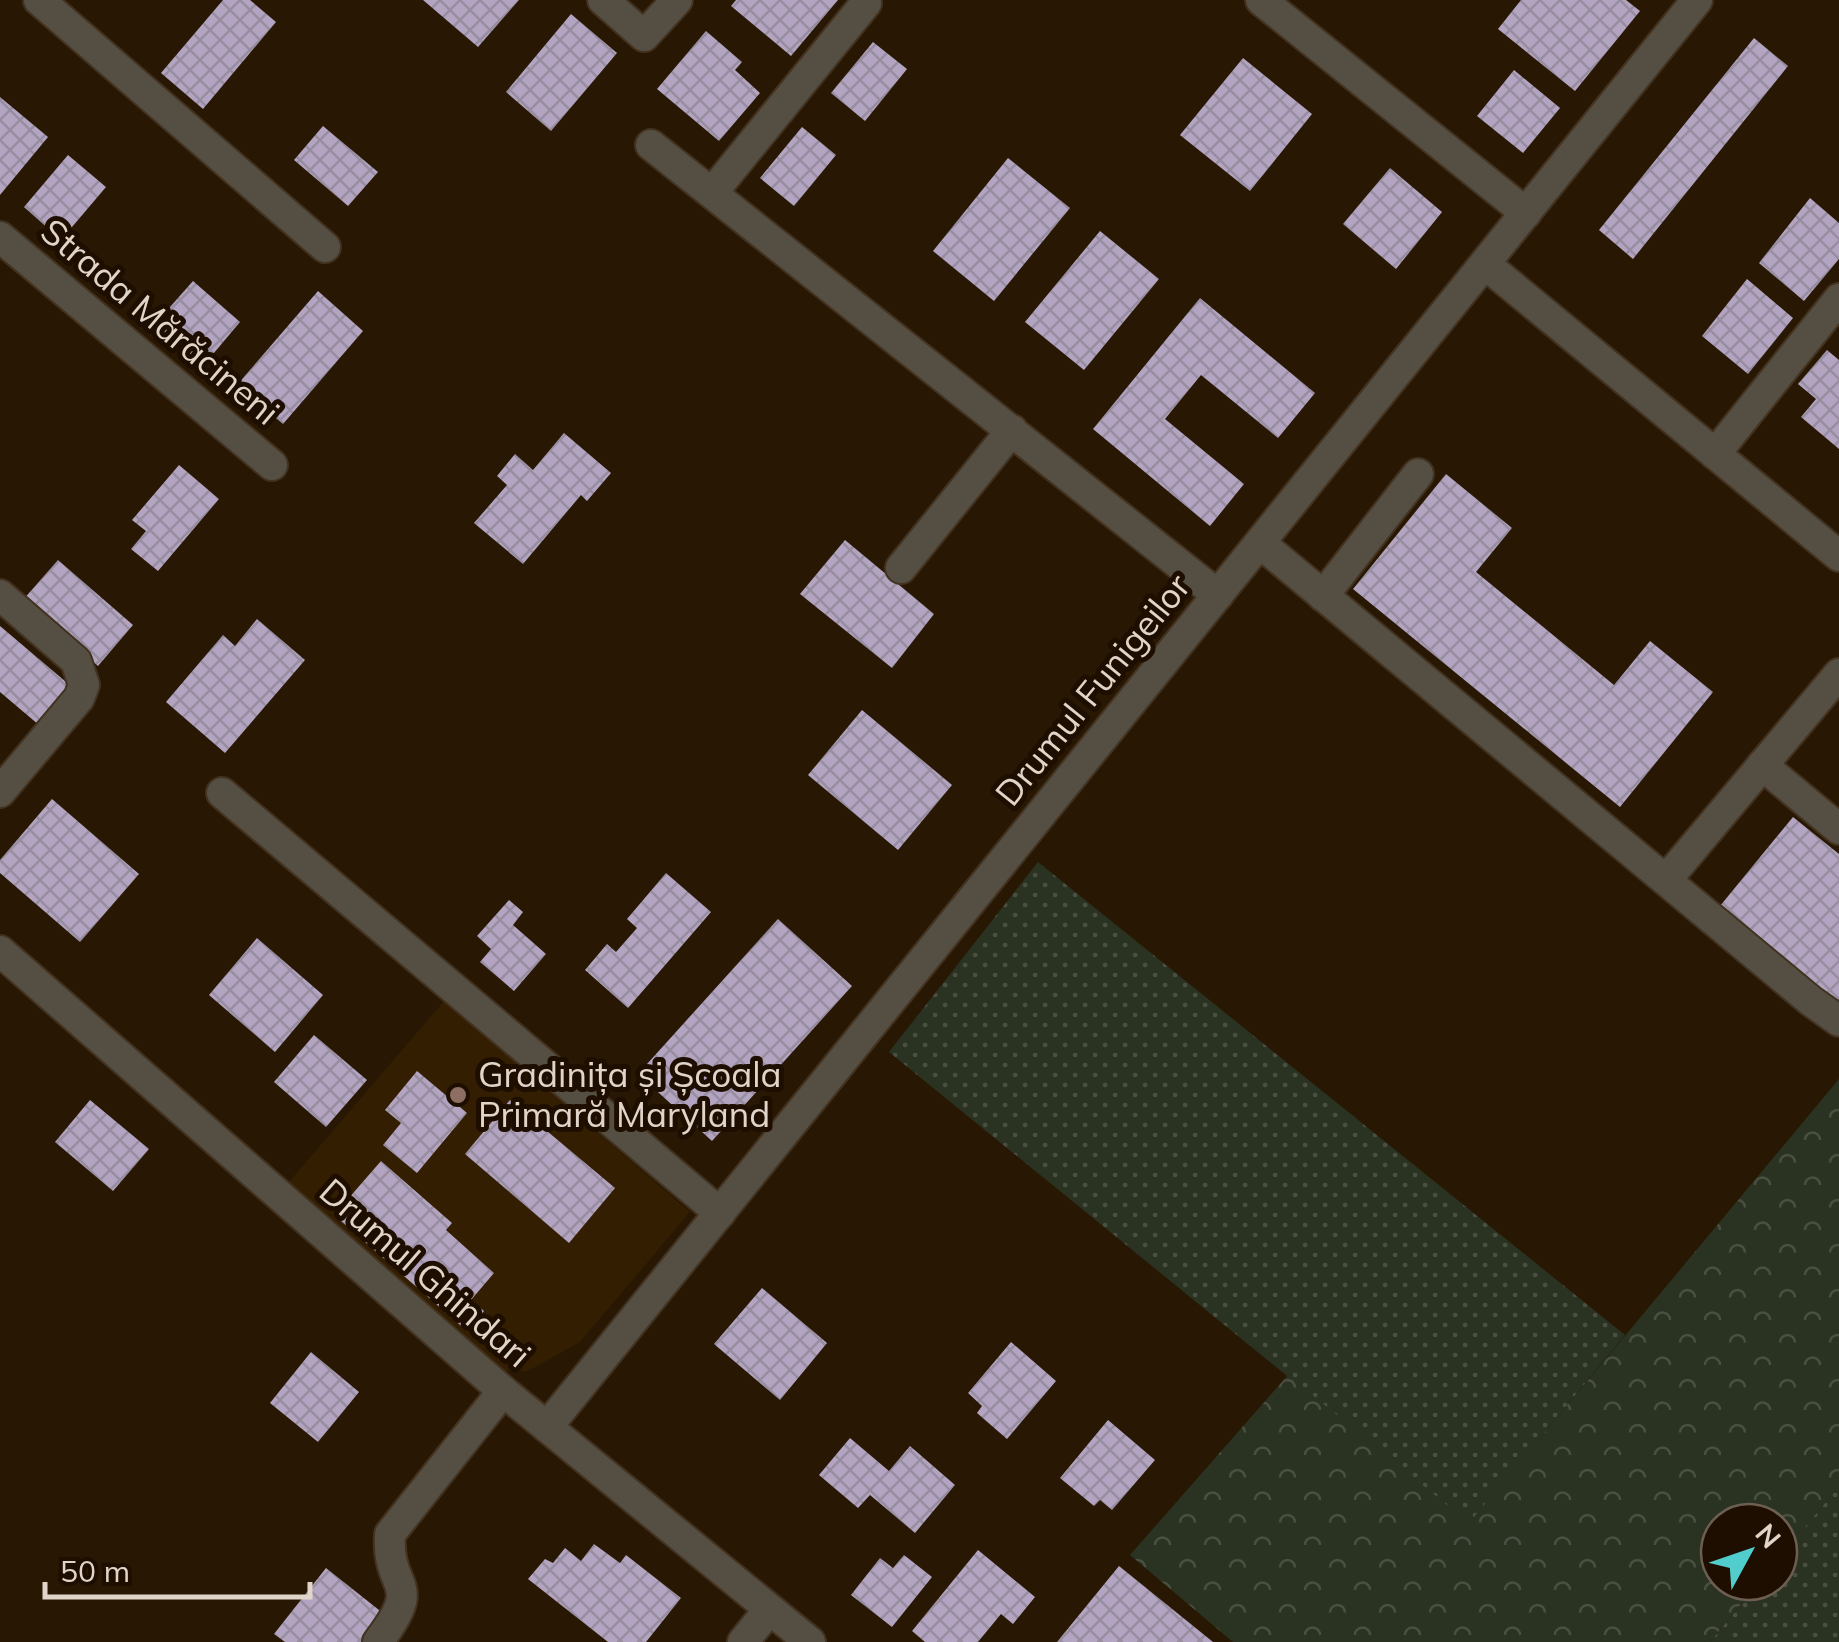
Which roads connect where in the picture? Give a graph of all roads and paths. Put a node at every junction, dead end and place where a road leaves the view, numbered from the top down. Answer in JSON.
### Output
{"nodes":[{"id":1,"x":38,"y":0,"type":"edge"},
{"id":2,"x":603,"y":0,"type":"edge"},
{"id":3,"x":678,"y":0,"type":"edge"},
{"id":4,"x":1261,"y":0,"type":"edge"},
{"id":5,"x":1698,"y":0,"type":"edge"},
{"id":6,"x":866,"y":3,"type":"dead end"},
{"id":7,"x":651,"y":145,"type":"dead end"},
{"id":8,"x":712,"y":193,"type":"junction"},
{"id":9,"x":1526,"y":213,"type":"junction"},
{"id":10,"x":0,"y":237,"type":"edge"},
{"id":11,"x":325,"y":247,"type":"dead end"},
{"id":12,"x":1485,"y":264,"type":"junction"},
{"id":13,"x":1839,"y":299,"type":"edge"},
{"id":14,"x":1012,"y":430,"type":"junction"},
{"id":15,"x":1715,"y":454,"type":"junction"},
{"id":16,"x":272,"y":465,"type":"dead end"},
{"id":17,"x":1418,"y":474,"type":"dead end"},
{"id":18,"x":1260,"y":543,"type":"junction"},
{"id":19,"x":1839,"y":556,"type":"edge"},
{"id":20,"x":901,"y":568,"type":"dead end"},
{"id":21,"x":0,"y":595,"type":"edge"},
{"id":22,"x":1218,"y":596,"type":"junction"},
{"id":23,"x":1323,"y":596,"type":"junction"},
{"id":24,"x":1839,"y":674,"type":"edge"},
{"id":25,"x":1762,"y":765,"type":"junction"},
{"id":26,"x":0,"y":792,"type":"edge"},
{"id":27,"x":222,"y":793,"type":"dead end"},
{"id":28,"x":1839,"y":829,"type":"edge"},
{"id":29,"x":1666,"y":880,"type":"junction"},
{"id":30,"x":0,"y":951,"type":"edge"},
{"id":31,"x":1839,"y":1020,"type":"edge"},
{"id":32,"x":720,"y":1212,"type":"junction"},
{"id":33,"x":503,"y":1391,"type":"junction"},
{"id":34,"x":547,"y":1427,"type":"junction"},
{"id":35,"x":770,"y":1610,"type":"junction"},
{"id":36,"x":378,"y":1642,"type":"edge"},
{"id":37,"x":744,"y":1642,"type":"edge"},
{"id":38,"x":810,"y":1642,"type":"edge"}],
"edges":[{"from":1,"to":11,"type":"street"},
{"from":2,"to":3,"type":"street"},
{"from":4,"to":9,"type":"street"},
{"from":5,"to":9,"type":"street","name":"Drumul Funigeilor"},
{"from":6,"to":8,"type":"street"},
{"from":7,"to":8,"type":"street"},
{"from":8,"to":14,"type":"street"},
{"from":9,"to":12,"type":"street","name":"Drumul Funigeilor"},
{"from":10,"to":16,"type":"street","name":"Strada Mărăcineni"},
{"from":12,"to":15,"type":"street"},
{"from":12,"to":18,"type":"street","name":"Drumul Funigeilor"},
{"from":13,"to":15,"type":"street"},
{"from":14,"to":20,"type":"street"},
{"from":14,"to":22,"type":"street"},
{"from":15,"to":19,"type":"street"},
{"from":17,"to":23,"type":"street"},
{"from":18,"to":22,"type":"street","name":"Drumul Funigeilor"},
{"from":18,"to":23,"type":"street"},
{"from":21,"to":26,"type":"street"},
{"from":22,"to":32,"type":"street","name":"Drumul Funigeilor"},
{"from":23,"to":29,"type":"street"},
{"from":24,"to":25,"type":"street"},
{"from":25,"to":28,"type":"street"},
{"from":25,"to":29,"type":"street"},
{"from":27,"to":32,"type":"street"},
{"from":29,"to":31,"type":"street"},
{"from":30,"to":33,"type":"street","name":"Drumul Ghindari"},
{"from":32,"to":34,"type":"street","name":"Drumul Funigeilor"},
{"from":33,"to":34,"type":"street","name":"Drumul Ghindari"},
{"from":33,"to":36,"type":"street"},
{"from":34,"to":35,"type":"street","name":"Drumul Ghindari"},
{"from":35,"to":37,"type":"street"},
{"from":35,"to":38,"type":"street","name":"Drumul Ghindari"}]}
